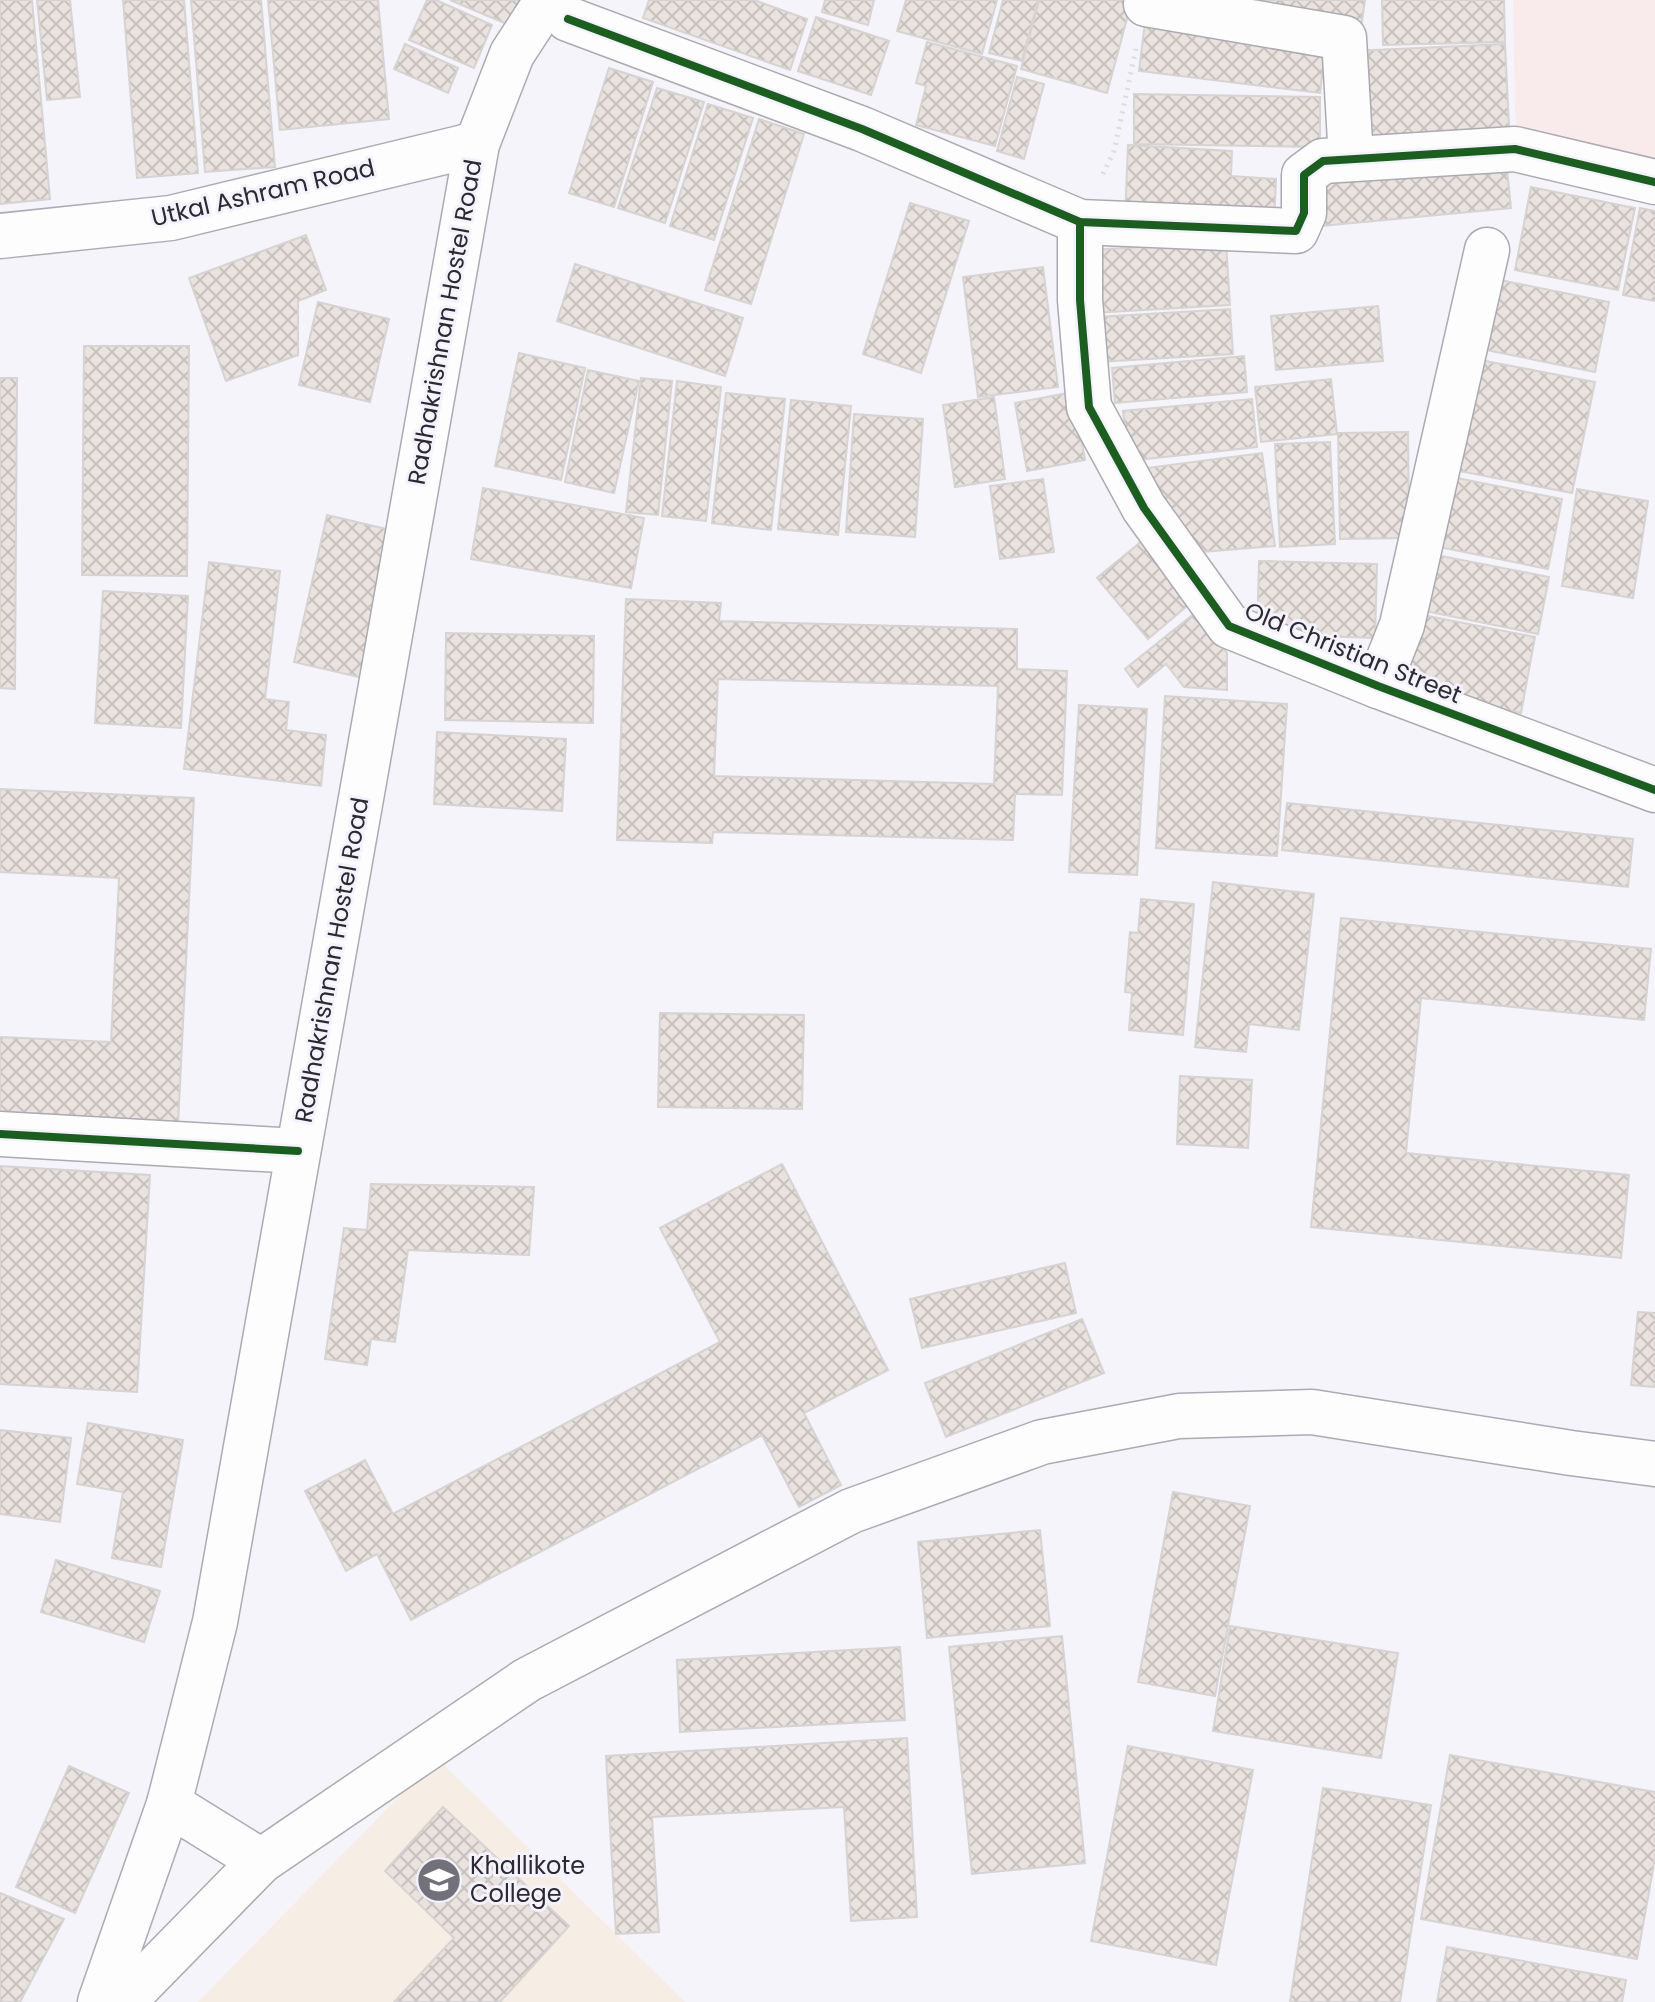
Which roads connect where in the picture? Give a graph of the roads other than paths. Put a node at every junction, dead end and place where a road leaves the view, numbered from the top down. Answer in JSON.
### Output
{"nodes":[{"id":1,"x":1146,"y":2,"type":"edge"},
{"id":2,"x":564,"y":6,"type":"edge"},
{"id":3,"x":477,"y":144,"type":"junction"},
{"id":4,"x":1351,"y":159,"type":"junction"},
{"id":5,"x":1655,"y":182,"type":"edge"},
{"id":6,"x":1080,"y":222,"type":"junction"},
{"id":7,"x":0,"y":236,"type":"edge"},
{"id":8,"x":1487,"y":250,"type":"dead end"},
{"id":9,"x":1378,"y":686,"type":"junction"},
{"id":10,"x":1655,"y":790,"type":"edge"},
{"id":11,"x":0,"y":1134,"type":"edge"},
{"id":12,"x":298,"y":1151,"type":"junction"},
{"id":13,"x":1655,"y":1464,"type":"edge"},
{"id":14,"x":169,"y":1804,"type":"junction"},
{"id":15,"x":261,"y":1861,"type":"junction"},
{"id":16,"x":100,"y":2002,"type":"edge"},
{"id":17,"x":123,"y":2002,"type":"edge"}],
"edges":[{"from":1,"to":4,"type":"main road"},
{"from":2,"to":3,"type":"main road"},
{"from":2,"to":3,"type":"main road"},
{"from":2,"to":6,"type":"main road"},
{"from":3,"to":7,"type":"main road","name":"Utkal Ashram Road"},
{"from":3,"to":12,"type":"main road","name":"Radhakrishnan Hostel Road"},
{"from":4,"to":5,"type":"main road"},
{"from":4,"to":6,"type":"main road"},
{"from":6,"to":9,"type":"main road","name":"Old Christian Street"},
{"from":8,"to":9,"type":"main road"},
{"from":9,"to":10,"type":"main road","name":"Old Christian Street"},
{"from":11,"to":12,"type":"main road"},
{"from":12,"to":14,"type":"main road","name":"Radhakrishnan Hostel Road"},
{"from":13,"to":15,"type":"main road"},
{"from":14,"to":15,"type":"main road"},
{"from":14,"to":16,"type":"main road","name":"Radhakrishnan Hostel Road"},
{"from":15,"to":17,"type":"main road"}]}
